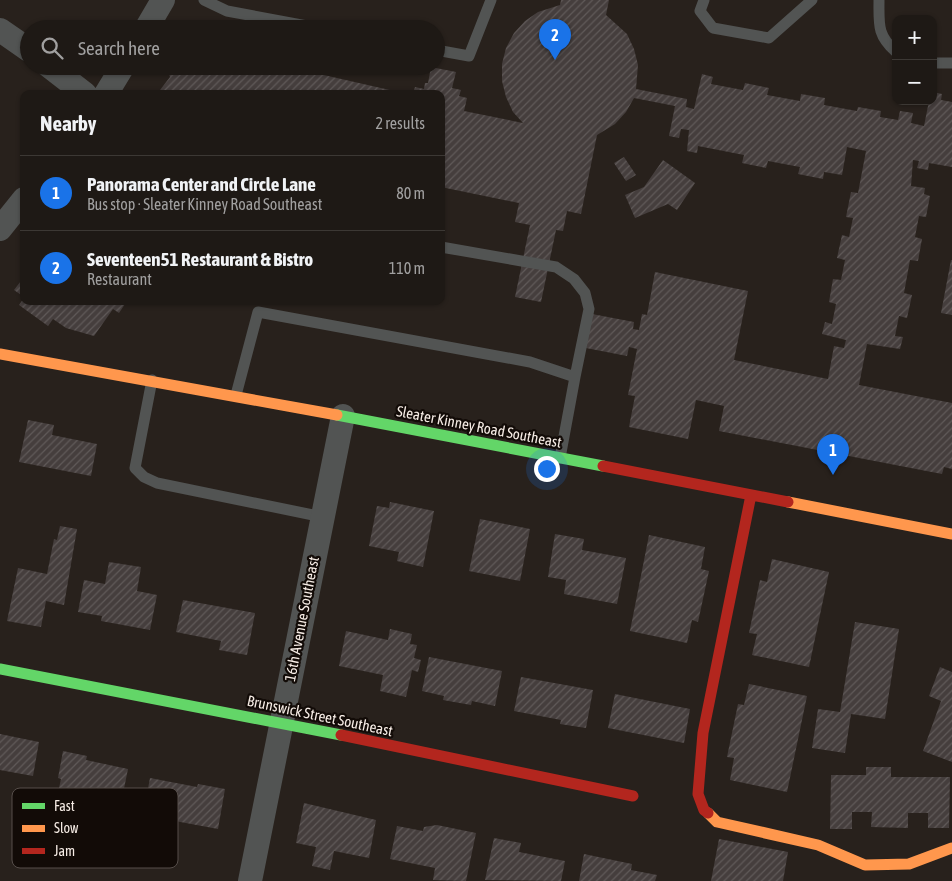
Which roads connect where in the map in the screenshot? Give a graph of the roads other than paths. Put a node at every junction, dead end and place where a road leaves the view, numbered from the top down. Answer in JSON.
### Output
{"nodes":[{"id":1,"x":163,"y":0,"type":"edge"},
{"id":2,"x":204,"y":0,"type":"edge"},
{"id":3,"x":491,"y":0,"type":"edge"},
{"id":4,"x":704,"y":0,"type":"edge"},
{"id":5,"x":812,"y":0,"type":"edge"},
{"id":6,"x":879,"y":0,"type":"edge"},
{"id":7,"x":151,"y":20,"type":"edge"},
{"id":8,"x":274,"y":20,"type":"edge"},
{"id":9,"x":0,"y":30,"type":"edge"},
{"id":10,"x":20,"y":44,"type":"edge"},
{"id":11,"x":892,"y":48,"type":"edge"},
{"id":12,"x":445,"y":52,"type":"edge"},
{"id":13,"x":937,"y":63,"type":"edge"},
{"id":14,"x":952,"y":63,"type":"edge"},
{"id":15,"x":61,"y":75,"type":"edge"},
{"id":16,"x":118,"y":75,"type":"edge"},
{"id":17,"x":80,"y":90,"type":"edge"},
{"id":18,"x":108,"y":90,"type":"edge"},
{"id":19,"x":20,"y":204,"type":"edge"},
{"id":20,"x":0,"y":229,"type":"edge"},
{"id":21,"x":445,"y":248,"type":"edge"},
{"id":22,"x":260,"y":307,"type":"edge"},
{"id":23,"x":0,"y":354,"type":"edge"},
{"id":24,"x":575,"y":377,"type":"junction"},
{"id":25,"x":152,"y":380,"type":"junction"},
{"id":26,"x":236,"y":395,"type":"junction"},
{"id":27,"x":343,"y":416,"type":"junction"},
{"id":28,"x":560,"y":458,"type":"junction"},
{"id":29,"x":751,"y":495,"type":"junction"},
{"id":30,"x":322,"y":517,"type":"junction"},
{"id":31,"x":952,"y":534,"type":"edge"},
{"id":32,"x":0,"y":669,"type":"edge"},
{"id":33,"x":282,"y":723,"type":"junction"},
{"id":34,"x":633,"y":796,"type":"dead end"},
{"id":35,"x":952,"y":848,"type":"edge"},
{"id":36,"x":250,"y":881,"type":"edge"}],
"edges":[{"from":1,"to":7,"type":"street"},
{"from":2,"to":8,"type":"lane"},
{"from":3,"to":12,"type":"lane"},
{"from":4,"to":5,"type":"lane"},
{"from":6,"to":11,"type":"lane"},
{"from":9,"to":10,"type":"street"},
{"from":13,"to":14,"type":"lane"},
{"from":15,"to":17,"type":"street"},
{"from":16,"to":18,"type":"street"},
{"from":19,"to":20,"type":"street"},
{"from":21,"to":24,"type":"lane"},
{"from":22,"to":24,"type":"lane"},
{"from":22,"to":26,"type":"lane"},
{"from":23,"to":25,"type":"street","name":"Sleater Kinney Road Southeast"},
{"from":24,"to":28,"type":"lane"},
{"from":25,"to":26,"type":"street","name":"Sleater Kinney Road Southeast"},
{"from":25,"to":30,"type":"lane"},
{"from":26,"to":27,"type":"street","name":"Sleater Kinney Road Southeast"},
{"from":27,"to":28,"type":"street","name":"Sleater Kinney Road Southeast"},
{"from":27,"to":30,"type":"street","name":"16th Avenue Southeast"},
{"from":28,"to":29,"type":"street","name":"Sleater Kinney Road Southeast"},
{"from":29,"to":31,"type":"street","name":"Sleater Kinney Road Southeast"},
{"from":29,"to":35,"type":"street"},
{"from":30,"to":33,"type":"street","name":"16th Avenue Southeast"},
{"from":32,"to":33,"type":"street","name":"Brunswick Street Southeast"},
{"from":33,"to":34,"type":"street","name":"Brunswick Street Southeast"},
{"from":33,"to":36,"type":"street","name":"16th Avenue Southeast"}]}
